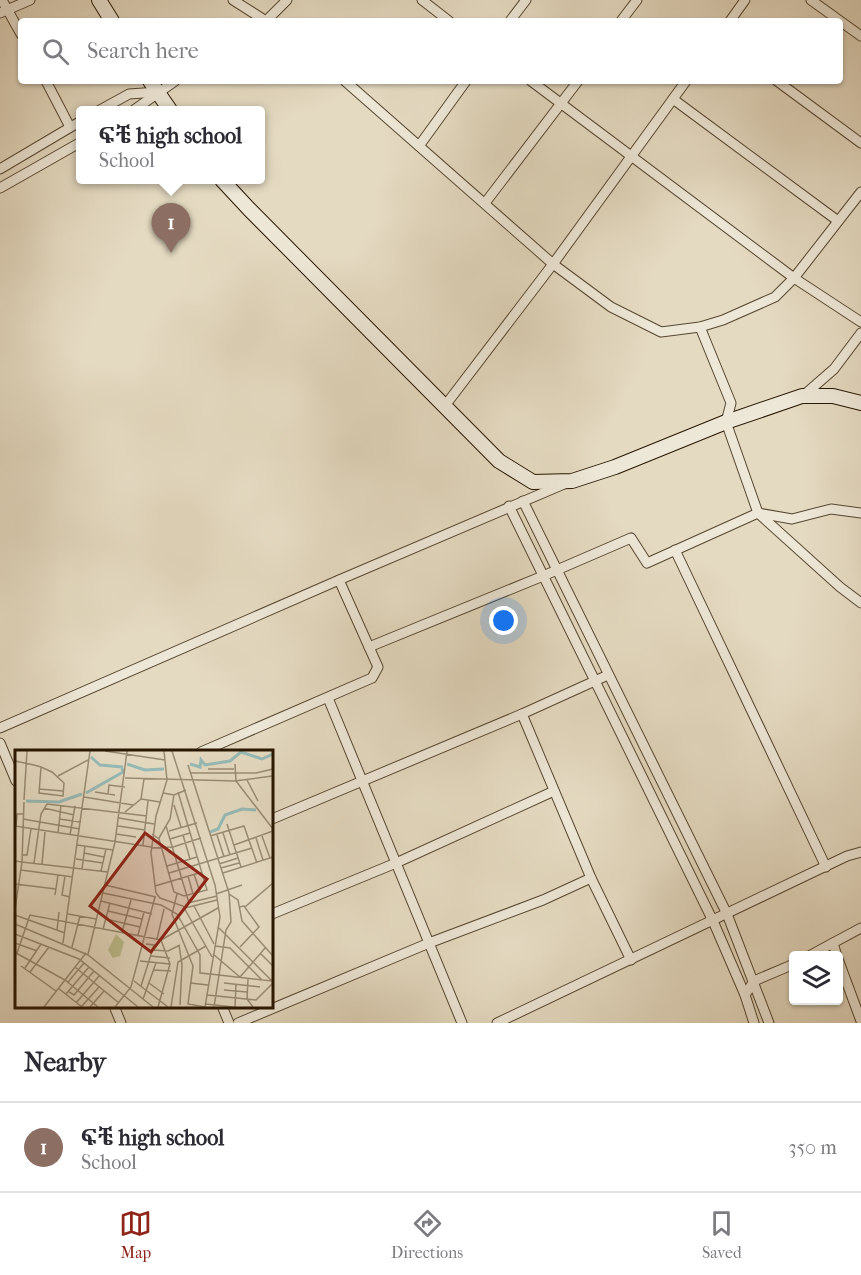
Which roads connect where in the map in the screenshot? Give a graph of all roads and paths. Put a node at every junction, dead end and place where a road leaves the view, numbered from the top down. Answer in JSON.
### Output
{"nodes":[{"id":1,"x":2,"y":0,"type":"edge"},
{"id":2,"x":30,"y":0,"type":"edge"},
{"id":3,"x":99,"y":0,"type":"edge"},
{"id":4,"x":233,"y":0,"type":"edge"},
{"id":5,"x":287,"y":0,"type":"edge"},
{"id":6,"x":422,"y":0,"type":"edge"},
{"id":7,"x":526,"y":0,"type":"edge"},
{"id":8,"x":637,"y":0,"type":"edge"},
{"id":9,"x":745,"y":0,"type":"edge"},
{"id":10,"x":812,"y":0,"type":"edge"},
{"id":11,"x":4,"y":11,"type":"edge"},
{"id":12,"x":110,"y":18,"type":"edge"},
{"id":13,"x":261,"y":18,"type":"edge"},
{"id":14,"x":269,"y":18,"type":"edge"},
{"id":15,"x":445,"y":18,"type":"edge"},
{"id":16,"x":512,"y":18,"type":"edge"},
{"id":17,"x":623,"y":18,"type":"edge"},
{"id":18,"x":732,"y":18,"type":"edge"},
{"id":19,"x":836,"y":18,"type":"edge"},
{"id":20,"x":843,"y":23,"type":"edge"},
{"id":21,"x":18,"y":30,"type":"edge"},
{"id":22,"x":861,"y":36,"type":"edge"},
{"id":23,"x":48,"y":84,"type":"edge"},
{"id":24,"x":348,"y":84,"type":"edge"},
{"id":25,"x":464,"y":84,"type":"edge"},
{"id":26,"x":535,"y":84,"type":"edge"},
{"id":27,"x":576,"y":84,"type":"edge"},
{"id":28,"x":684,"y":84,"type":"edge"},
{"id":29,"x":781,"y":84,"type":"edge"},
{"id":30,"x":154,"y":86,"type":"edge"},
{"id":31,"x":673,"y":99,"type":"junction"},
{"id":32,"x":562,"y":103,"type":"junction"},
{"id":33,"x":108,"y":106,"type":"edge"},
{"id":34,"x":138,"y":106,"type":"edge"},
{"id":35,"x":167,"y":106,"type":"edge"},
{"id":36,"x":76,"y":124,"type":"edge"},
{"id":37,"x":70,"y":127,"type":"junction"},
{"id":38,"x":861,"y":143,"type":"edge"},
{"id":39,"x":76,"y":145,"type":"edge"},
{"id":40,"x":419,"y":146,"type":"junction"},
{"id":41,"x":631,"y":156,"type":"junction"},
{"id":42,"x":0,"y":169,"type":"edge"},
{"id":43,"x":226,"y":184,"type":"edge"},
{"id":44,"x":0,"y":188,"type":"edge"},
{"id":45,"x":861,"y":192,"type":"edge"},
{"id":46,"x":485,"y":203,"type":"junction"},
{"id":47,"x":838,"y":221,"type":"junction"},
{"id":48,"x":553,"y":264,"type":"junction"},
{"id":49,"x":794,"y":278,"type":"junction"},
{"id":50,"x":861,"y":322,"type":"edge"},
{"id":51,"x":700,"y":327,"type":"junction"},
{"id":52,"x":861,"y":333,"type":"edge"},
{"id":53,"x":803,"y":396,"type":"junction"},
{"id":54,"x":861,"y":403,"type":"edge"},
{"id":55,"x":444,"y":406,"type":"junction"},
{"id":56,"x":726,"y":422,"type":"junction"},
{"id":57,"x":572,"y":481,"type":"junction"},
{"id":58,"x":523,"y":501,"type":"junction"},
{"id":59,"x":509,"y":506,"type":"junction"},
{"id":60,"x":758,"y":513,"type":"junction"},
{"id":61,"x":861,"y":513,"type":"edge"},
{"id":62,"x":675,"y":550,"type":"junction"},
{"id":63,"x":557,"y":570,"type":"junction"},
{"id":64,"x":543,"y":576,"type":"junction"},
{"id":65,"x":339,"y":580,"type":"junction"},
{"id":66,"x":861,"y":603,"type":"edge"},
{"id":67,"x":369,"y":647,"type":"junction"},
{"id":68,"x":608,"y":675,"type":"junction"},
{"id":69,"x":594,"y":681,"type":"junction"},
{"id":70,"x":328,"y":698,"type":"junction"},
{"id":71,"x":522,"y":714,"type":"junction"},
{"id":72,"x":0,"y":728,"type":"edge"},
{"id":73,"x":0,"y":743,"type":"edge"},
{"id":74,"x":206,"y":750,"type":"edge"},
{"id":75,"x":15,"y":779,"type":"edge"},
{"id":76,"x":363,"y":780,"type":"junction"},
{"id":77,"x":554,"y":791,"type":"junction"},
{"id":78,"x":273,"y":819,"type":"edge"},
{"id":79,"x":861,"y":852,"type":"edge"},
{"id":80,"x":396,"y":863,"type":"junction"},
{"id":81,"x":826,"y":867,"type":"junction"},
{"id":82,"x":591,"y":878,"type":"junction"},
{"id":83,"x":273,"y":914,"type":"edge"},
{"id":84,"x":728,"y":914,"type":"junction"},
{"id":85,"x":713,"y":921,"type":"junction"},
{"id":86,"x":861,"y":928,"type":"edge"},
{"id":87,"x":429,"y":943,"type":"junction"},
{"id":88,"x":833,"y":943,"type":"junction"},
{"id":89,"x":818,"y":951,"type":"edge"},
{"id":90,"x":836,"y":951,"type":"edge"},
{"id":91,"x":631,"y":960,"type":"junction"},
{"id":92,"x":789,"y":966,"type":"edge"},
{"id":93,"x":843,"y":971,"type":"edge"},
{"id":94,"x":754,"y":981,"type":"junction"},
{"id":95,"x":861,"y":984,"type":"edge"},
{"id":96,"x":850,"y":990,"type":"junction"},
{"id":97,"x":745,"y":995,"type":"junction"},
{"id":98,"x":115,"y":1008,"type":"edge"},
{"id":99,"x":223,"y":1008,"type":"edge"},
{"id":100,"x":861,"y":1021,"type":"edge"},
{"id":101,"x":121,"y":1023,"type":"edge"},
{"id":102,"x":229,"y":1023,"type":"edge"},
{"id":103,"x":238,"y":1023,"type":"edge"},
{"id":104,"x":462,"y":1023,"type":"edge"},
{"id":105,"x":497,"y":1023,"type":"edge"},
{"id":106,"x":754,"y":1023,"type":"edge"},
{"id":107,"x":769,"y":1023,"type":"edge"}],
"edges":[{"from":1,"to":11,"type":"street"},
{"from":2,"to":11,"type":"street"},
{"from":3,"to":12,"type":"street"},
{"from":4,"to":13,"type":"street"},
{"from":5,"to":14,"type":"street"},
{"from":6,"to":15,"type":"street"},
{"from":7,"to":16,"type":"street"},
{"from":8,"to":17,"type":"street"},
{"from":9,"to":18,"type":"street"},
{"from":10,"to":19,"type":"street"},
{"from":11,"to":21,"type":"street"},
{"from":20,"to":22,"type":"street"},
{"from":23,"to":37,"type":"street"},
{"from":24,"to":40,"type":"street"},
{"from":25,"to":40,"type":"street"},
{"from":26,"to":32,"type":"street"},
{"from":27,"to":32,"type":"street"},
{"from":28,"to":31,"type":"street"},
{"from":29,"to":38,"type":"street"},
{"from":30,"to":33,"type":"street"},
{"from":30,"to":34,"type":"street"},
{"from":30,"to":35,"type":"street"},
{"from":31,"to":41,"type":"street"},
{"from":31,"to":47,"type":"street"},
{"from":32,"to":41,"type":"street"},
{"from":32,"to":46,"type":"street"},
{"from":36,"to":37,"type":"street"},
{"from":37,"to":42,"type":"street"},
{"from":39,"to":44,"type":"street"},
{"from":40,"to":46,"type":"street"},
{"from":41,"to":48,"type":"street"},
{"from":41,"to":49,"type":"street"},
{"from":43,"to":55,"type":"street"},
{"from":45,"to":47,"type":"street"},
{"from":46,"to":48,"type":"street"},
{"from":47,"to":49,"type":"street"},
{"from":48,"to":51,"type":"street"},
{"from":48,"to":55,"type":"street"},
{"from":49,"to":50,"type":"street"},
{"from":49,"to":51,"type":"street"},
{"from":51,"to":56,"type":"street"},
{"from":52,"to":53,"type":"street"},
{"from":53,"to":54,"type":"street"},
{"from":53,"to":56,"type":"street"},
{"from":55,"to":57,"type":"street"},
{"from":56,"to":57,"type":"street"},
{"from":56,"to":60,"type":"street"},
{"from":57,"to":58,"type":"street"},
{"from":58,"to":59,"type":"street"},
{"from":58,"to":63,"type":"street"},
{"from":59,"to":64,"type":"street"},
{"from":59,"to":65,"type":"street"},
{"from":60,"to":61,"type":"street"},
{"from":60,"to":62,"type":"street"},
{"from":60,"to":66,"type":"street"},
{"from":62,"to":63,"type":"street"},
{"from":62,"to":81,"type":"street"},
{"from":63,"to":64,"type":"street"},
{"from":63,"to":68,"type":"street"},
{"from":64,"to":67,"type":"street"},
{"from":64,"to":69,"type":"street"},
{"from":65,"to":67,"type":"street"},
{"from":65,"to":72,"type":"street"},
{"from":67,"to":70,"type":"street"},
{"from":68,"to":69,"type":"street"},
{"from":68,"to":84,"type":"street"},
{"from":69,"to":71,"type":"street"},
{"from":69,"to":85,"type":"street"},
{"from":70,"to":74,"type":"street"},
{"from":70,"to":76,"type":"street"},
{"from":71,"to":76,"type":"street"},
{"from":71,"to":77,"type":"street"},
{"from":73,"to":75,"type":"street"},
{"from":76,"to":78,"type":"street"},
{"from":76,"to":80,"type":"street"},
{"from":77,"to":80,"type":"street"},
{"from":77,"to":82,"type":"street"},
{"from":79,"to":81,"type":"street"},
{"from":80,"to":83,"type":"street"},
{"from":80,"to":87,"type":"street"},
{"from":81,"to":84,"type":"street"},
{"from":82,"to":87,"type":"street"},
{"from":82,"to":91,"type":"street"},
{"from":84,"to":85,"type":"street"},
{"from":84,"to":94,"type":"street"},
{"from":85,"to":91,"type":"street"},
{"from":85,"to":97,"type":"street"},
{"from":86,"to":88,"type":"street"},
{"from":87,"to":103,"type":"street"},
{"from":87,"to":104,"type":"street"},
{"from":88,"to":89,"type":"street"},
{"from":88,"to":90,"type":"street"},
{"from":91,"to":105,"type":"street"},
{"from":92,"to":94,"type":"street"},
{"from":93,"to":96,"type":"street"},
{"from":94,"to":97,"type":"street"},
{"from":94,"to":107,"type":"street"},
{"from":95,"to":96,"type":"street"},
{"from":96,"to":100,"type":"street"},
{"from":97,"to":106,"type":"street"},
{"from":98,"to":101,"type":"street"},
{"from":99,"to":102,"type":"street"}]}
